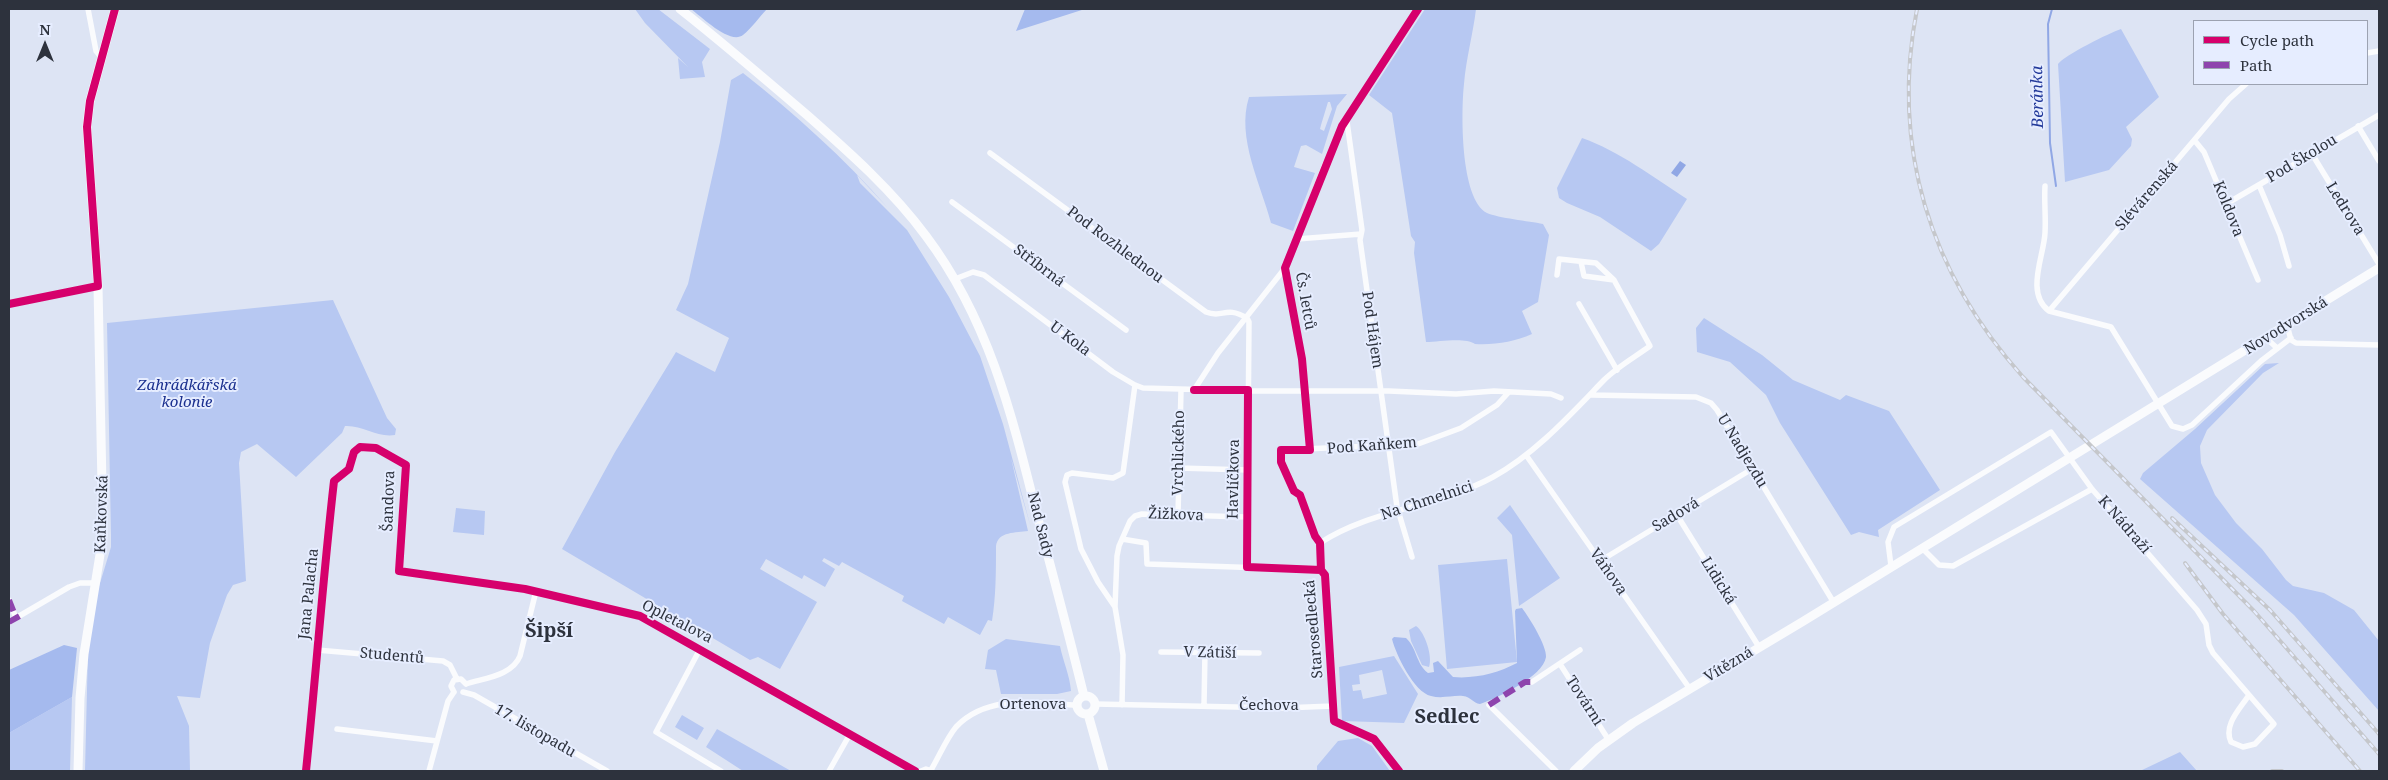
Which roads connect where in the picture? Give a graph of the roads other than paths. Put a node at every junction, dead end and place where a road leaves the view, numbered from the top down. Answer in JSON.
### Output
{"nodes":[{"id":1,"x":88,"y":9,"type":"edge"},
{"id":2,"x":115,"y":9,"type":"edge"},
{"id":3,"x":680,"y":9,"type":"edge"},
{"id":4,"x":100,"y":60,"type":"junction"},
{"id":5,"x":2245,"y":85,"type":"edge"},
{"id":6,"x":1358,"y":104,"type":"dead end"},
{"id":7,"x":2379,"y":114,"type":"edge"},
{"id":8,"x":2358,"y":126,"type":"junction"},
{"id":9,"x":2195,"y":141,"type":"junction"},
{"id":10,"x":990,"y":153,"type":"dead end"},
{"id":11,"x":2312,"y":154,"type":"junction"},
{"id":12,"x":2379,"y":161,"type":"edge"},
{"id":13,"x":1326,"y":164,"type":"dead end"},
{"id":14,"x":2259,"y":185,"type":"junction"},
{"id":15,"x":2045,"y":186,"type":"dead end"},
{"id":16,"x":952,"y":202,"type":"dead end"},
{"id":17,"x":2226,"y":204,"type":"junction"},
{"id":18,"x":1361,"y":234,"type":"junction"},
{"id":19,"x":1297,"y":239,"type":"junction"},
{"id":20,"x":1582,"y":262,"type":"junction"},
{"id":21,"x":2379,"y":264,"type":"edge"},
{"id":22,"x":2289,"y":266,"type":"dead end"},
{"id":23,"x":1285,"y":268,"type":"junction"},
{"id":24,"x":2379,"y":268,"type":"edge"},
{"id":25,"x":1557,"y":275,"type":"dead end"},
{"id":26,"x":955,"y":279,"type":"junction"},
{"id":27,"x":1614,"y":280,"type":"junction"},
{"id":28,"x":2258,"y":280,"type":"dead end"},
{"id":29,"x":1578,"y":304,"type":"dead end"},
{"id":30,"x":2049,"y":311,"type":"junction"},
{"id":31,"x":1246,"y":318,"type":"junction"},
{"id":32,"x":2286,"y":325,"type":"junction"},
{"id":33,"x":1126,"y":330,"type":"dead end"},
{"id":34,"x":2266,"y":338,"type":"junction"},
{"id":35,"x":2290,"y":338,"type":"junction"},
{"id":36,"x":2379,"y":345,"type":"edge"},
{"id":37,"x":2277,"y":348,"type":"junction"},
{"id":38,"x":1617,"y":370,"type":"junction"},
{"id":39,"x":1135,"y":385,"type":"junction"},
{"id":40,"x":1181,"y":390,"type":"junction"},
{"id":41,"x":1194,"y":390,"type":"junction"},
{"id":42,"x":1248,"y":390,"type":"junction"},
{"id":43,"x":1305,"y":391,"type":"junction"},
{"id":44,"x":1380,"y":392,"type":"junction"},
{"id":45,"x":1508,"y":393,"type":"junction"},
{"id":46,"x":1591,"y":395,"type":"junction"},
{"id":47,"x":1561,"y":398,"type":"dead end"},
{"id":48,"x":1389,"y":447,"type":"junction"},
{"id":49,"x":376,"y":448,"type":"joint"},
{"id":50,"x":1281,"y":450,"type":"dead end"},
{"id":51,"x":1310,"y":450,"type":"junction"},
{"id":52,"x":1526,"y":456,"type":"junction"},
{"id":53,"x":1179,"y":468,"type":"junction"},
{"id":54,"x":1752,"y":469,"type":"junction"},
{"id":55,"x":1248,"y":470,"type":"junction"},
{"id":56,"x":2050,"y":471,"type":"joint"},
{"id":57,"x":2092,"y":489,"type":"junction"},
{"id":58,"x":1300,"y":495,"type":"dead end"},
{"id":59,"x":1399,"y":512,"type":"junction"},
{"id":60,"x":1677,"y":515,"type":"junction"},
{"id":61,"x":1178,"y":516,"type":"junction"},
{"id":62,"x":1247,"y":517,"type":"junction"},
{"id":63,"x":1122,"y":539,"type":"junction"},
{"id":64,"x":1320,"y":544,"type":"junction"},
{"id":65,"x":1922,"y":548,"type":"junction"},
{"id":66,"x":1412,"y":558,"type":"dead end"},
{"id":67,"x":1600,"y":561,"type":"junction"},
{"id":68,"x":1891,"y":566,"type":"junction"},
{"id":69,"x":1247,"y":567,"type":"junction"},
{"id":70,"x":1322,"y":570,"type":"junction"},
{"id":71,"x":399,"y":571,"type":"joint"},
{"id":72,"x":95,"y":583,"type":"junction"},
{"id":73,"x":536,"y":591,"type":"junction"},
{"id":74,"x":9,"y":600,"type":"edge"},
{"id":75,"x":1834,"y":603,"type":"junction"},
{"id":76,"x":1115,"y":607,"type":"junction"},
{"id":77,"x":16,"y":618,"type":"junction"},
{"id":78,"x":9,"y":622,"type":"edge"},
{"id":79,"x":1759,"y":647,"type":"junction"},
{"id":80,"x":317,"y":650,"type":"junction"},
{"id":81,"x":700,"y":650,"type":"junction"},
{"id":82,"x":1580,"y":650,"type":"dead end"},
{"id":83,"x":1161,"y":652,"type":"dead end"},
{"id":84,"x":1205,"y":652,"type":"junction"},
{"id":85,"x":1259,"y":653,"type":"dead end"},
{"id":86,"x":1560,"y":664,"type":"junction"},
{"id":87,"x":456,"y":679,"type":"junction"},
{"id":88,"x":1532,"y":682,"type":"dead end"},
{"id":89,"x":466,"y":684,"type":"junction"},
{"id":90,"x":1690,"y":689,"type":"junction"},
{"id":91,"x":454,"y":692,"type":"junction"},
{"id":92,"x":464,"y":692,"type":"junction"},
{"id":93,"x":2249,"y":695,"type":"junction"},
{"id":94,"x":1084,"y":696,"type":"junction"},
{"id":95,"x":1095,"y":704,"type":"junction"},
{"id":96,"x":1122,"y":704,"type":"junction"},
{"id":97,"x":1076,"y":705,"type":"junction"},
{"id":98,"x":1204,"y":705,"type":"junction"},
{"id":99,"x":1489,"y":705,"type":"dead end"},
{"id":100,"x":1333,"y":706,"type":"junction"},
{"id":101,"x":1088,"y":714,"type":"junction"},
{"id":102,"x":337,"y":729,"type":"dead end"},
{"id":103,"x":850,"y":734,"type":"junction"},
{"id":104,"x":1608,"y":739,"type":"junction"},
{"id":105,"x":437,"y":741,"type":"junction"},
{"id":106,"x":78,"y":771,"type":"edge"},
{"id":107,"x":306,"y":771,"type":"edge"},
{"id":108,"x":429,"y":771,"type":"edge"},
{"id":109,"x":607,"y":771,"type":"edge"},
{"id":110,"x":721,"y":771,"type":"edge"},
{"id":111,"x":829,"y":771,"type":"edge"},
{"id":112,"x":915,"y":771,"type":"edge"},
{"id":113,"x":922,"y":771,"type":"edge"},
{"id":114,"x":931,"y":771,"type":"edge"},
{"id":115,"x":1104,"y":771,"type":"edge"},
{"id":116,"x":1399,"y":771,"type":"edge"},
{"id":117,"x":1556,"y":771,"type":"edge"},
{"id":118,"x":1574,"y":771,"type":"edge"}],
"edges":[{"from":1,"to":4,"type":"street"},
{"from":2,"to":4,"type":"street"},
{"from":3,"to":26,"type":"street","name":"Nad Sady"},
{"from":4,"to":72,"type":"street","name":"Kaňkovská"},
{"from":5,"to":9,"type":"street","name":"Slévárenská"},
{"from":6,"to":18,"type":"street","name":"Pod Hájem"},
{"from":7,"to":8,"type":"street","name":"Pod Školou"},
{"from":8,"to":11,"type":"street","name":"Pod Školou"},
{"from":8,"to":12,"type":"street"},
{"from":9,"to":17,"type":"street","name":"Koldova"},
{"from":9,"to":30,"type":"street","name":"Slévárenská"},
{"from":10,"to":31,"type":"street","name":"Pod Rozhlednou"},
{"from":11,"to":14,"type":"street","name":"Pod Školou"},
{"from":11,"to":21,"type":"street","name":"Ledrova"},
{"from":13,"to":19,"type":"street","name":"Čs. letců"},
{"from":14,"to":17,"type":"street","name":"Pod Školou"},
{"from":14,"to":22,"type":"street"},
{"from":15,"to":30,"type":"street"},
{"from":16,"to":33,"type":"street","name":"Stříbrná"},
{"from":17,"to":28,"type":"street","name":"Koldova"},
{"from":18,"to":19,"type":"street"},
{"from":18,"to":44,"type":"street","name":"Pod Hájem"},
{"from":19,"to":23,"type":"street","name":"Čs. letců"},
{"from":20,"to":25,"type":"street","name":"Na Chmelnici"},
{"from":20,"to":27,"type":"street","name":"Na Chmelnici"},
{"from":20,"to":27,"type":"street"},
{"from":23,"to":31,"type":"street"},
{"from":23,"to":43,"type":"street","name":"Čs. letců"},
{"from":24,"to":32,"type":"street","name":"Novodvorská"},
{"from":26,"to":39,"type":"street","name":"U Kola"},
{"from":26,"to":94,"type":"street","name":"Nad Sady"},
{"from":27,"to":38,"type":"street","name":"Na Chmelnici"},
{"from":29,"to":38,"type":"street"},
{"from":30,"to":37,"type":"street"},
{"from":31,"to":41,"type":"street"},
{"from":31,"to":42,"type":"street","name":"Havlíčkova"},
{"from":32,"to":34,"type":"street","name":"Novodvorská"},
{"from":32,"to":35,"type":"street"},
{"from":34,"to":37,"type":"street"},
{"from":34,"to":56,"type":"street","name":"Novodvorská"},
{"from":35,"to":36,"type":"street"},
{"from":35,"to":37,"type":"street"},
{"from":38,"to":46,"type":"street","name":"Na Chmelnici"},
{"from":39,"to":40,"type":"street","name":"U Kola"},
{"from":39,"to":76,"type":"street"},
{"from":40,"to":41,"type":"street","name":"U Kola"},
{"from":40,"to":53,"type":"street","name":"Vrchlického"},
{"from":41,"to":42,"type":"street","name":"U Kola"},
{"from":42,"to":43,"type":"street","name":"U Kola"},
{"from":42,"to":55,"type":"street","name":"Havlíčkova"},
{"from":43,"to":44,"type":"street","name":"U Kola"},
{"from":43,"to":51,"type":"street","name":"Čs. letců"},
{"from":44,"to":45,"type":"street"},
{"from":44,"to":48,"type":"street","name":"Pod Hájem"},
{"from":45,"to":47,"type":"street"},
{"from":45,"to":48,"type":"street","name":"Pod Kaňkem"},
{"from":46,"to":52,"type":"street","name":"Na Chmelnici"},
{"from":46,"to":54,"type":"street","name":"U Nadjezdu"},
{"from":48,"to":51,"type":"street","name":"Pod Kaňkem"},
{"from":48,"to":59,"type":"street","name":"Pod Hájem"},
{"from":49,"to":71,"type":"street","name":"Šandova"},
{"from":49,"to":80,"type":"street","name":"Jana Palacha"},
{"from":50,"to":51,"type":"street","name":"Pod Kaňkem"},
{"from":52,"to":59,"type":"street","name":"Na Chmelnici"},
{"from":52,"to":67,"type":"street","name":"Váňova"},
{"from":53,"to":55,"type":"street"},
{"from":53,"to":61,"type":"street","name":"Vrchlického"},
{"from":54,"to":60,"type":"street","name":"Sadová"},
{"from":54,"to":75,"type":"street","name":"U Nadjezdu"},
{"from":55,"to":62,"type":"street","name":"Havlíčkova"},
{"from":56,"to":65,"type":"street","name":"Vítězná"},
{"from":57,"to":65,"type":"street","name":"K Nádraží"},
{"from":57,"to":68,"type":"street"},
{"from":57,"to":93,"type":"street","name":"K Nádraží"},
{"from":58,"to":64,"type":"street","name":"Starosedlecká"},
{"from":59,"to":64,"type":"street","name":"Na Chmelnici"},
{"from":59,"to":66,"type":"street","name":"Pod Hájem"},
{"from":60,"to":67,"type":"street","name":"Sadová"},
{"from":60,"to":79,"type":"street","name":"Lidická"},
{"from":61,"to":62,"type":"street","name":"Žižkova"},
{"from":61,"to":63,"type":"street","name":"Žižkova"},
{"from":62,"to":69,"type":"street","name":"Havlíčkova"},
{"from":63,"to":69,"type":"street"},
{"from":63,"to":76,"type":"street"},
{"from":64,"to":70,"type":"street","name":"Starosedlecká"},
{"from":65,"to":68,"type":"street","name":"Vítězná"},
{"from":67,"to":90,"type":"street","name":"Váňova"},
{"from":68,"to":75,"type":"street","name":"Vítězná"},
{"from":69,"to":70,"type":"street"},
{"from":70,"to":100,"type":"street","name":"Starosedlecká"},
{"from":71,"to":73,"type":"street","name":"Opletalova"},
{"from":72,"to":77,"type":"street"},
{"from":72,"to":106,"type":"street","name":"Kaňkovská"},
{"from":73,"to":81,"type":"street","name":"Opletalova"},
{"from":73,"to":89,"type":"street"},
{"from":74,"to":77,"type":"street"},
{"from":75,"to":79,"type":"street","name":"Vítězná"},
{"from":76,"to":96,"type":"street"},
{"from":77,"to":78,"type":"street"},
{"from":79,"to":90,"type":"street","name":"Vítězná"},
{"from":80,"to":87,"type":"street","name":"Studentů"},
{"from":80,"to":107,"type":"street","name":"Jana Palacha"},
{"from":81,"to":103,"type":"street","name":"Opletalova"},
{"from":81,"to":110,"type":"street","name":"Opletalova"},
{"from":82,"to":86,"type":"street","name":"Tovární"},
{"from":83,"to":84,"type":"street","name":"V Zátiší"},
{"from":84,"to":85,"type":"street","name":"V Zátiší"},
{"from":84,"to":98,"type":"street"},
{"from":86,"to":88,"type":"street","name":"Tovární"},
{"from":86,"to":104,"type":"street","name":"Tovární"},
{"from":87,"to":89,"type":"street"},
{"from":87,"to":91,"type":"street"},
{"from":89,"to":92,"type":"street"},
{"from":90,"to":104,"type":"street","name":"Vítězná"},
{"from":91,"to":92,"type":"street"},
{"from":91,"to":105,"type":"street"},
{"from":92,"to":109,"type":"street","name":"17. listopadu"},
{"from":93,"to":93,"type":"street","name":"K Nádraží"},
{"from":94,"to":95,"type":"street"},
{"from":94,"to":97,"type":"street"},
{"from":95,"to":96,"type":"street","name":"Čechova"},
{"from":95,"to":101,"type":"street"},
{"from":96,"to":98,"type":"street","name":"Čechova"},
{"from":97,"to":101,"type":"street"},
{"from":97,"to":114,"type":"street","name":"Ortenova"},
{"from":98,"to":100,"type":"street","name":"Čechova"},
{"from":99,"to":117,"type":"street"},
{"from":100,"to":116,"type":"street"},
{"from":101,"to":115,"type":"street"},
{"from":102,"to":105,"type":"street"},
{"from":103,"to":111,"type":"street"},
{"from":103,"to":112,"type":"street","name":"Opletalova"},
{"from":104,"to":118,"type":"street","name":"Vítězná"},
{"from":105,"to":108,"type":"street"},
{"from":113,"to":114,"type":"street"}]}
